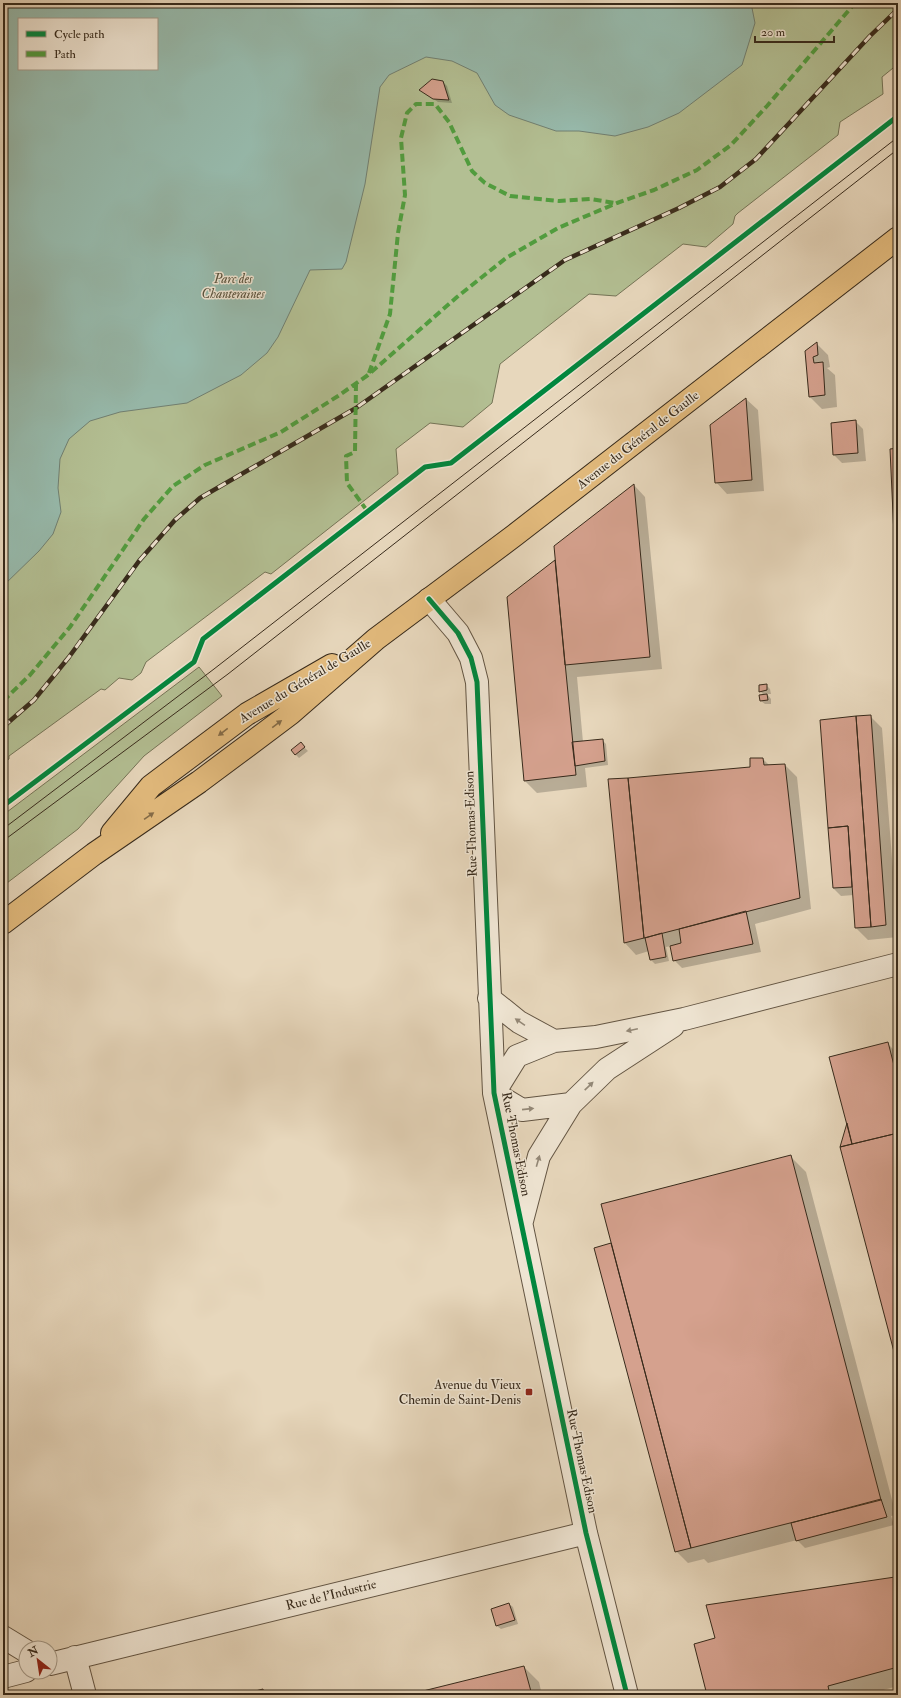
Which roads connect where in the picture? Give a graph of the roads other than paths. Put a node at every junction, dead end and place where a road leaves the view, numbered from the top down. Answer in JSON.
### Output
{"nodes":[{"id":1,"x":898,"y":238,"type":"edge"},
{"id":2,"x":429,"y":599,"type":"junction"},
{"id":3,"x":3,"y":924,"type":"edge"},
{"id":4,"x":898,"y":964,"type":"edge"},
{"id":5,"x":489,"y":998,"type":"junction"},
{"id":6,"x":684,"y":1019,"type":"junction"},
{"id":7,"x":554,"y":1041,"type":"junction"},
{"id":8,"x":494,"y":1093,"type":"junction"},
{"id":9,"x":571,"y":1104,"type":"junction"},
{"id":10,"x":521,"y":1226,"type":"junction"},
{"id":11,"x":586,"y":1533,"type":"junction"},
{"id":12,"x":3,"y":1637,"type":"edge"},
{"id":13,"x":18,"y":1646,"type":"edge"},
{"id":14,"x":59,"y":1660,"type":"edge"},
{"id":15,"x":18,"y":1673,"type":"edge"},
{"id":16,"x":3,"y":1677,"type":"edge"},
{"id":17,"x":85,"y":1695,"type":"edge"},
{"id":18,"x":627,"y":1695,"type":"edge"}],
"edges":[{"from":1,"to":2,"type":"main road","name":"Avenue du Général de Gaulle"},
{"from":2,"to":3,"type":"main road","name":"Avenue du Général de Gaulle"},
{"from":2,"to":5,"type":"street","name":"Rue Thomas Edison"},
{"from":4,"to":6,"type":"street"},
{"from":7,"to":5,"type":"street","one_way":true},
{"from":5,"to":8,"type":"street","name":"Rue Thomas Edison"},
{"from":6,"to":7,"type":"street","one_way":true},
{"from":9,"to":6,"type":"street","one_way":true},
{"from":7,"to":8,"type":"street"},
{"from":8,"to":9,"type":"street","one_way":true},
{"from":8,"to":10,"type":"street","name":"Rue Thomas Edison"},
{"from":10,"to":9,"type":"street","one_way":true},
{"from":10,"to":11,"type":"street","name":"Rue Thomas Edison"},
{"from":11,"to":14,"type":"street","name":"Rue de l'Industrie"},
{"from":11,"to":18,"type":"street","name":"Rue Thomas Edison"},
{"from":12,"to":13,"type":"street"},
{"from":14,"to":17,"type":"street","name":"Rue de l'Industrie"},
{"from":15,"to":16,"type":"street"}]}
